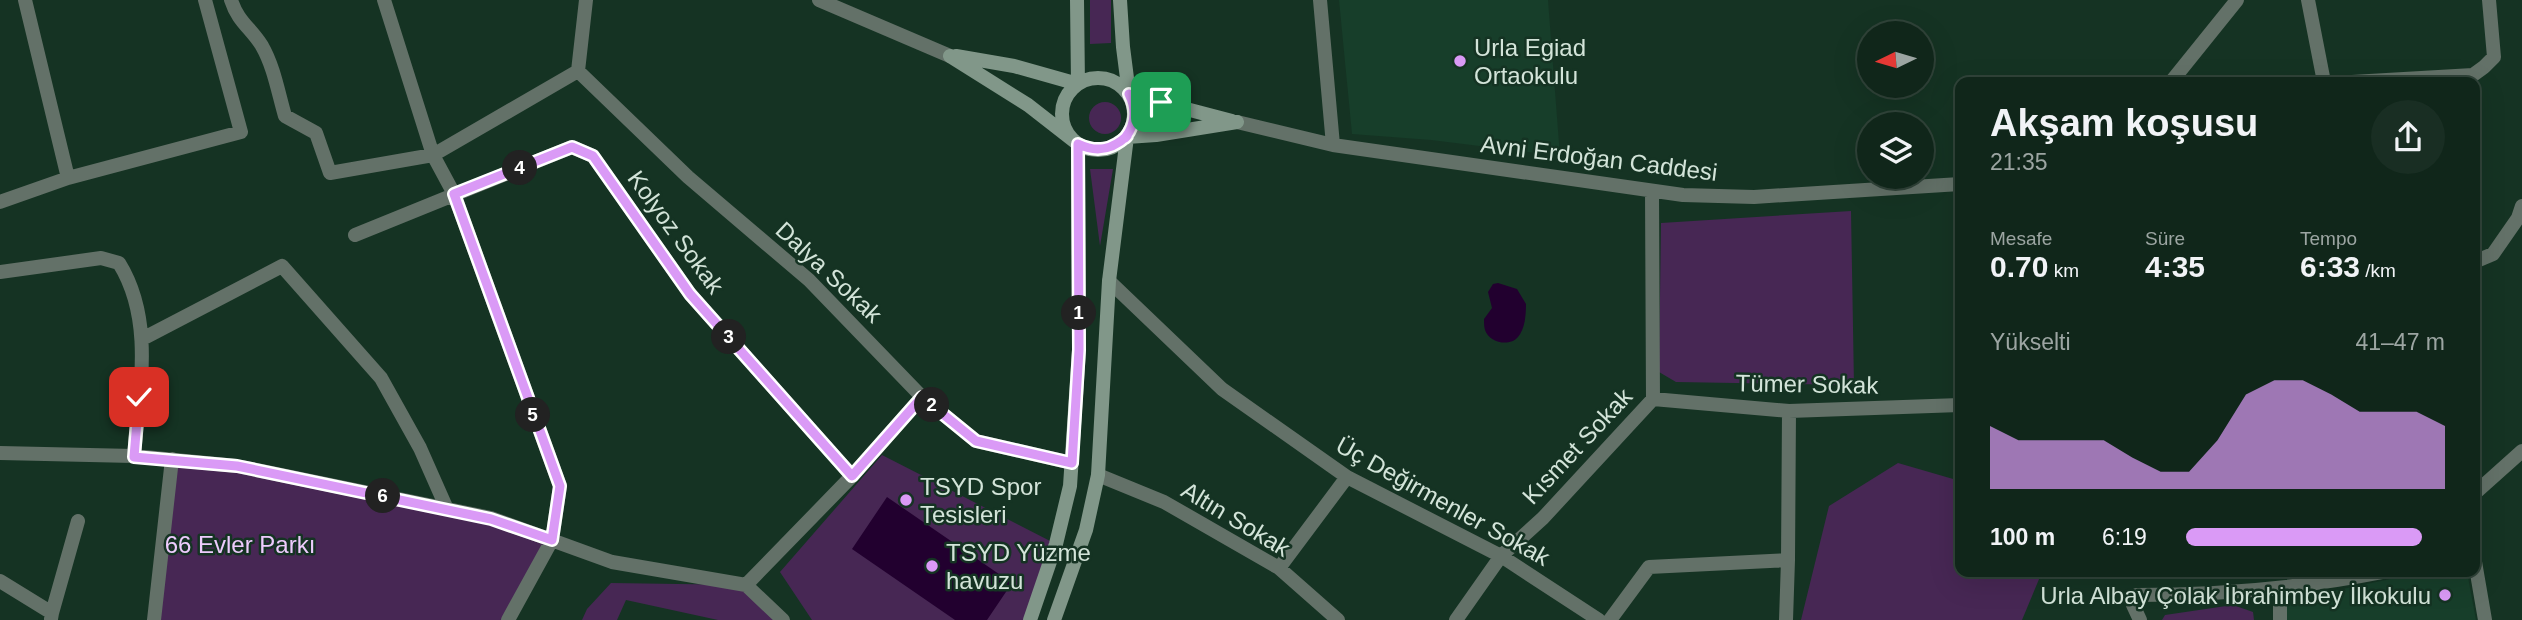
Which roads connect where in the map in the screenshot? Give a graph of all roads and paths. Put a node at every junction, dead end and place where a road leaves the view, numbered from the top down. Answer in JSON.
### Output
{"nodes":[{"id":1,"x":25,"y":0,"type":"edge"},
{"id":2,"x":205,"y":0,"type":"edge"},
{"id":3,"x":231,"y":0,"type":"edge"},
{"id":4,"x":384,"y":0,"type":"edge"},
{"id":5,"x":586,"y":0,"type":"edge"},
{"id":6,"x":820,"y":0,"type":"edge"},
{"id":7,"x":1077,"y":0,"type":"edge"},
{"id":8,"x":1120,"y":0,"type":"edge"},
{"id":9,"x":1320,"y":0,"type":"edge"},
{"id":10,"x":2236,"y":0,"type":"edge"},
{"id":11,"x":2308,"y":0,"type":"edge"},
{"id":12,"x":2489,"y":0,"type":"edge"},
{"id":13,"x":950,"y":55,"type":"junction"},
{"id":14,"x":578,"y":71,"type":"junction"},
{"id":15,"x":2175,"y":77,"type":"edge"},
{"id":16,"x":2323,"y":77,"type":"edge"},
{"id":17,"x":2438,"y":77,"type":"edge"},
{"id":18,"x":1078,"y":83,"type":"junction"},
{"id":19,"x":1129,"y":94,"type":"junction"},
{"id":20,"x":1237,"y":122,"type":"junction"},
{"id":21,"x":1127,"y":136,"type":"junction"},
{"id":22,"x":1078,"y":144,"type":"junction"},
{"id":23,"x":1333,"y":145,"type":"junction"},
{"id":24,"x":433,"y":155,"type":"junction"},
{"id":25,"x":68,"y":178,"type":"junction"},
{"id":26,"x":1955,"y":184,"type":"edge"},
{"id":27,"x":1652,"y":191,"type":"junction"},
{"id":28,"x":454,"y":194,"type":"junction"},
{"id":29,"x":0,"y":202,"type":"edge"},
{"id":30,"x":2522,"y":206,"type":"edge"},
{"id":31,"x":355,"y":235,"type":"dead end"},
{"id":32,"x":2480,"y":259,"type":"edge"},
{"id":33,"x":0,"y":272,"type":"edge"},
{"id":34,"x":1109,"y":281,"type":"junction"},
{"id":35,"x":144,"y":338,"type":"junction"},
{"id":36,"x":922,"y":397,"type":"junction"},
{"id":37,"x":1653,"y":399,"type":"junction"},
{"id":38,"x":1955,"y":405,"type":"edge"},
{"id":39,"x":1789,"y":411,"type":"junction"},
{"id":40,"x":2522,"y":452,"type":"edge"},
{"id":41,"x":0,"y":453,"type":"edge"},
{"id":42,"x":134,"y":457,"type":"junction"},
{"id":43,"x":173,"y":459,"type":"junction"},
{"id":44,"x":1072,"y":463,"type":"junction"},
{"id":45,"x":1098,"y":475,"type":"junction"},
{"id":46,"x":852,"y":476,"type":"junction"},
{"id":47,"x":1347,"y":477,"type":"junction"},
{"id":48,"x":2480,"y":489,"type":"edge"},
{"id":49,"x":447,"y":509,"type":"junction"},
{"id":50,"x":78,"y":521,"type":"dead end"},
{"id":51,"x":552,"y":540,"type":"junction"},
{"id":52,"x":1501,"y":556,"type":"junction"},
{"id":53,"x":1788,"y":560,"type":"junction"},
{"id":54,"x":1279,"y":568,"type":"junction"},
{"id":55,"x":2358,"y":577,"type":"edge"},
{"id":56,"x":2478,"y":577,"type":"edge"},
{"id":57,"x":0,"y":581,"type":"edge"},
{"id":58,"x":746,"y":585,"type":"junction"},
{"id":59,"x":2280,"y":588,"type":"junction"},
{"id":60,"x":51,"y":616,"type":"edge"},
{"id":61,"x":154,"y":620,"type":"edge"},
{"id":62,"x":508,"y":620,"type":"edge"},
{"id":63,"x":783,"y":620,"type":"edge"},
{"id":64,"x":1030,"y":620,"type":"edge"},
{"id":65,"x":1054,"y":620,"type":"edge"},
{"id":66,"x":1338,"y":620,"type":"edge"},
{"id":67,"x":1456,"y":620,"type":"edge"},
{"id":68,"x":1599,"y":620,"type":"edge"},
{"id":69,"x":1610,"y":620,"type":"edge"},
{"id":70,"x":1786,"y":620,"type":"edge"},
{"id":71,"x":2140,"y":620,"type":"edge"},
{"id":72,"x":2280,"y":620,"type":"edge"},
{"id":73,"x":2485,"y":620,"type":"edge"}],
"edges":[{"from":1,"to":25,"type":"street"},
{"from":2,"to":25,"type":"street"},
{"from":3,"to":24,"type":"street"},
{"from":4,"to":24,"type":"street"},
{"from":5,"to":14,"type":"street"},
{"from":6,"to":13,"type":"street"},
{"from":7,"to":18,"type":"main road"},
{"from":8,"to":19,"type":"main road"},
{"from":9,"to":23,"type":"street"},
{"from":10,"to":15,"type":"street"},
{"from":11,"to":16,"type":"street"},
{"from":12,"to":17,"type":"street"},
{"from":13,"to":18,"type":"main road"},
{"from":13,"to":22,"type":"main road"},
{"from":14,"to":24,"type":"street"},
{"from":14,"to":36,"type":"street","name":"Dalya Sokak"},
{"from":18,"to":19,"type":"main road"},
{"from":18,"to":22,"type":"main road"},
{"from":19,"to":20,"type":"main road"},
{"from":19,"to":21,"type":"main road"},
{"from":20,"to":21,"type":"main road"},
{"from":20,"to":23,"type":"street","name":"Avni Erdoğan Caddesi"},
{"from":21,"to":22,"type":"main road"},
{"from":21,"to":34,"type":"main road"},
{"from":22,"to":44,"type":"main road"},
{"from":23,"to":27,"type":"street","name":"Avni Erdoğan Caddesi"},
{"from":24,"to":28,"type":"street"},
{"from":25,"to":29,"type":"street"},
{"from":26,"to":27,"type":"street","name":"Avni Erdoğan Caddesi"},
{"from":27,"to":37,"type":"street","name":"Kısmet Sokak"},
{"from":28,"to":31,"type":"street","name":"Kolyoz Sokak"},
{"from":28,"to":46,"type":"street","name":"Kolyoz Sokak"},
{"from":28,"to":51,"type":"street"},
{"from":30,"to":32,"type":"street"},
{"from":33,"to":35,"type":"street"},
{"from":34,"to":45,"type":"main road"},
{"from":34,"to":47,"type":"street","name":"Üç Değirmenler Sokak"},
{"from":35,"to":42,"type":"street"},
{"from":35,"to":49,"type":"street"},
{"from":36,"to":44,"type":"street","name":"Dalya Sokak"},
{"from":36,"to":46,"type":"street"},
{"from":37,"to":39,"type":"street","name":"Tümer Sokak"},
{"from":37,"to":52,"type":"street","name":"Kısmet Sokak"},
{"from":38,"to":39,"type":"street","name":"Tümer Sokak"},
{"from":39,"to":53,"type":"street"},
{"from":40,"to":48,"type":"street"},
{"from":41,"to":42,"type":"street"},
{"from":42,"to":43,"type":"street"},
{"from":43,"to":49,"type":"street"},
{"from":43,"to":61,"type":"street"},
{"from":44,"to":64,"type":"main road"},
{"from":45,"to":54,"type":"street","name":"Altın Sokak"},
{"from":45,"to":65,"type":"main road"},
{"from":46,"to":58,"type":"street"},
{"from":47,"to":52,"type":"street","name":"Üç Değirmenler Sokak"},
{"from":47,"to":54,"type":"street"},
{"from":49,"to":51,"type":"street"},
{"from":50,"to":60,"type":"street"},
{"from":51,"to":58,"type":"street"},
{"from":51,"to":62,"type":"street"},
{"from":52,"to":67,"type":"street","name":"Kısmet Sokak"},
{"from":52,"to":68,"type":"street","name":"Üç Değirmenler Sokak"},
{"from":53,"to":69,"type":"street"},
{"from":53,"to":70,"type":"street"},
{"from":54,"to":66,"type":"street","name":"Altın Sokak"},
{"from":55,"to":59,"type":"street"},
{"from":56,"to":73,"type":"street"},
{"from":57,"to":60,"type":"street"},
{"from":58,"to":63,"type":"street"},
{"from":59,"to":71,"type":"street"},
{"from":59,"to":72,"type":"street"}]}
